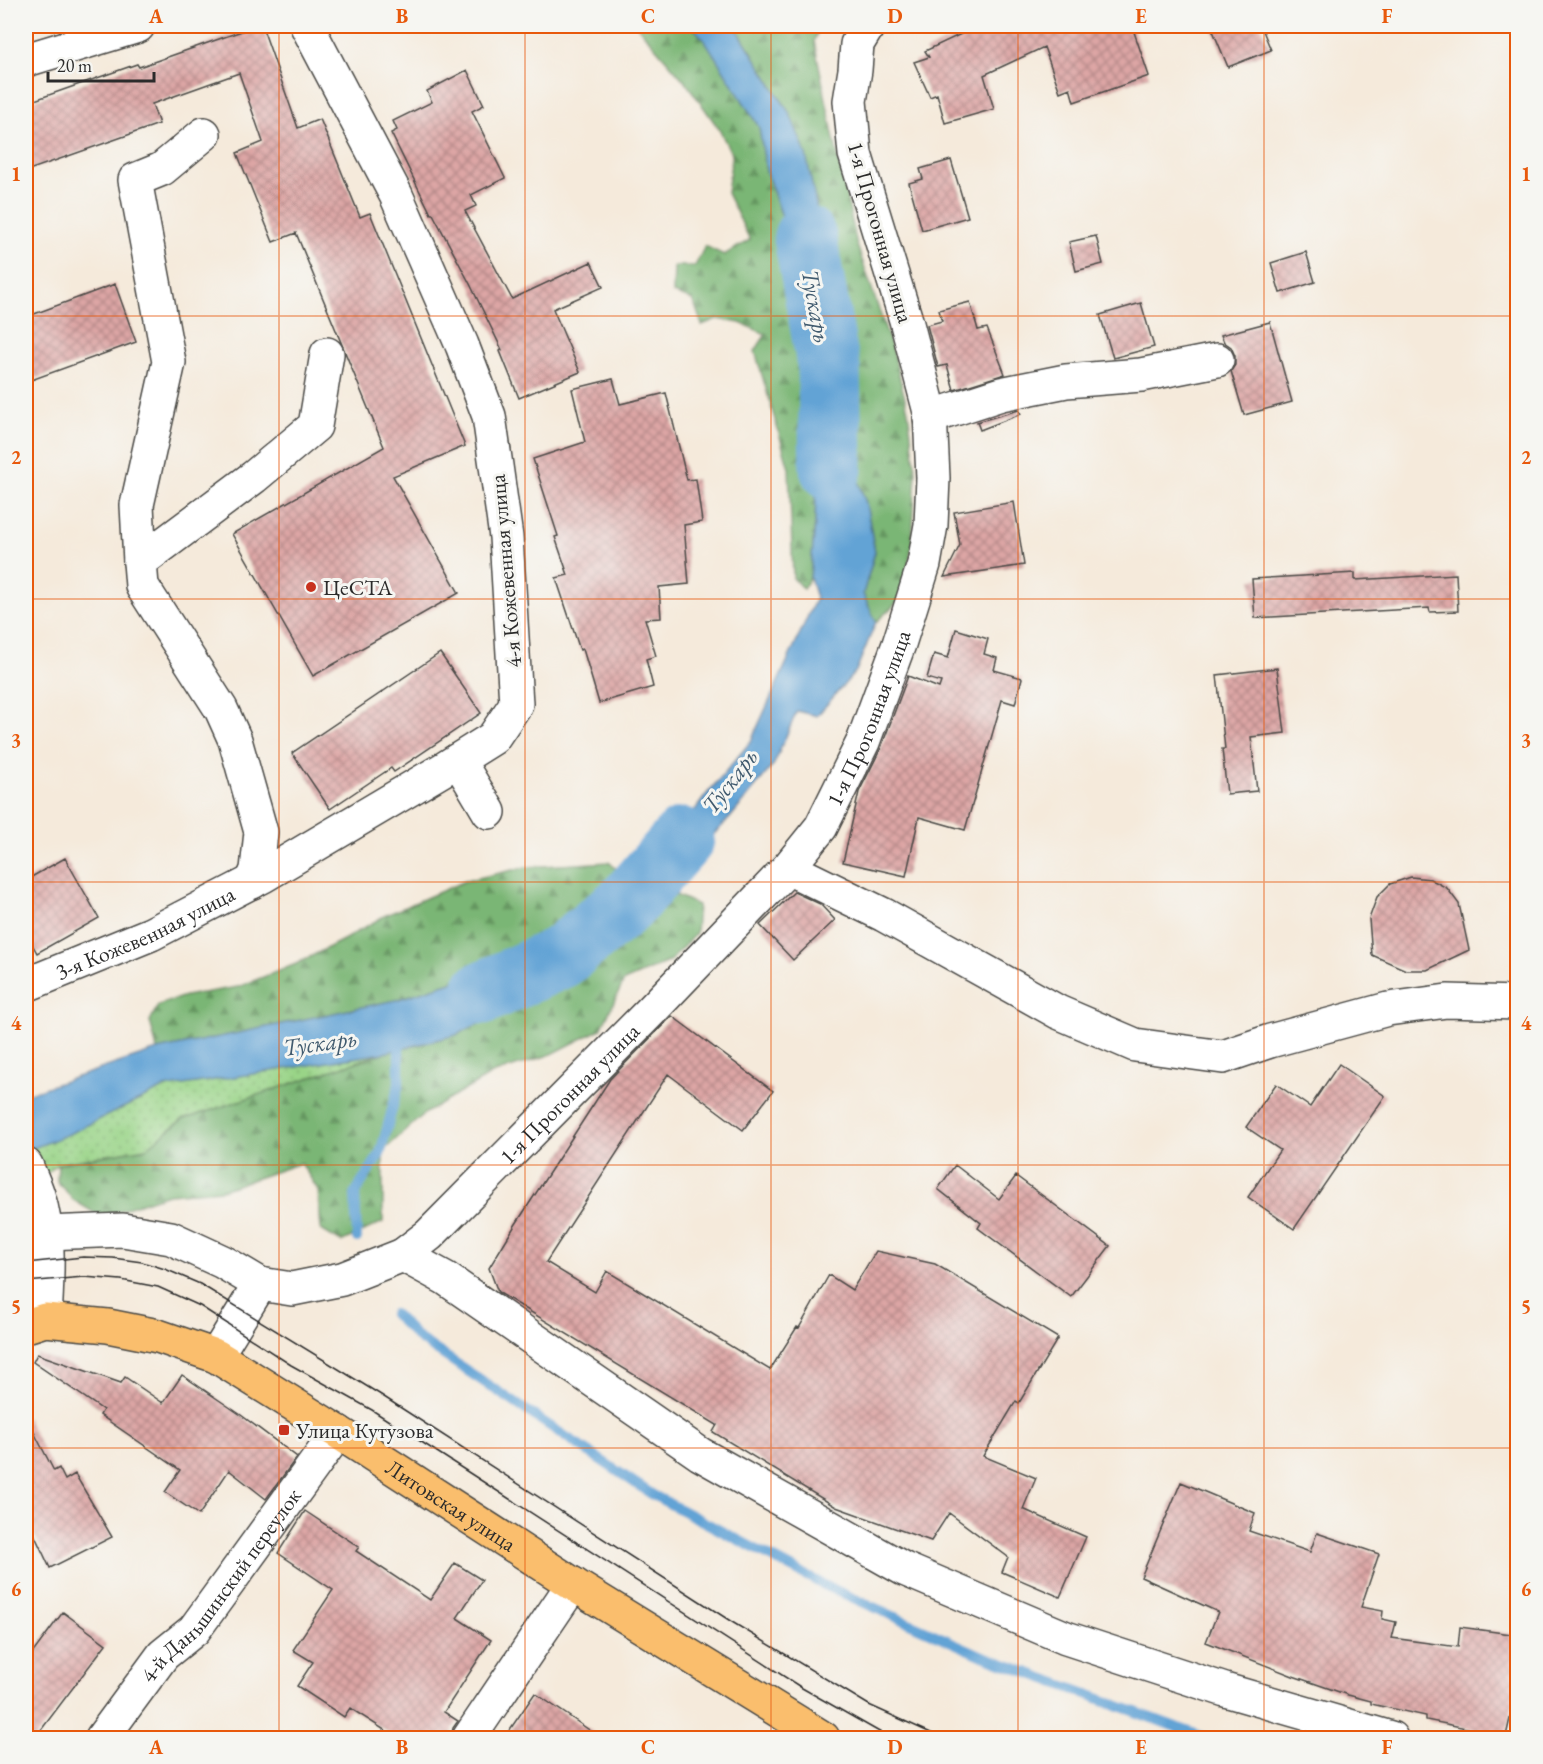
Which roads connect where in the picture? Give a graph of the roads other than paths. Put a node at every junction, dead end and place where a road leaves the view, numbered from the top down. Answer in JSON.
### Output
{"nodes":[{"id":1,"x":138,"y":26,"type":"edge"},
{"id":2,"x":308,"y":26,"type":"edge"},
{"id":3,"x":867,"y":26,"type":"edge"},
{"id":4,"x":26,"y":60,"type":"edge"},
{"id":5,"x":204,"y":134,"type":"dead end"},
{"id":6,"x":327,"y":354,"type":"dead end"},
{"id":7,"x":1217,"y":360,"type":"dead end"},
{"id":8,"x":930,"y":417,"type":"junction"},
{"id":9,"x":140,"y":562,"type":"junction"},
{"id":10,"x":458,"y":760,"type":"junction"},
{"id":11,"x":489,"y":812,"type":"dead end"},
{"id":12,"x":788,"y":868,"type":"junction"},
{"id":13,"x":257,"y":879,"type":"junction"},
{"id":14,"x":26,"y":985,"type":"edge"},
{"id":15,"x":1518,"y":1003,"type":"edge"},
{"id":16,"x":26,"y":1165,"type":"edge"},
{"id":17,"x":46,"y":1233,"type":"junction"},
{"id":18,"x":403,"y":1255,"type":"junction"},
{"id":19,"x":260,"y":1284,"type":"junction"},
{"id":20,"x":35,"y":1323,"type":"edge"},
{"id":21,"x":216,"y":1356,"type":"junction"},
{"id":22,"x":338,"y":1432,"type":"junction"},
{"id":23,"x":573,"y":1584,"type":"junction"},
{"id":24,"x":102,"y":1738,"type":"edge"},
{"id":25,"x":469,"y":1738,"type":"edge"},
{"id":26,"x":823,"y":1738,"type":"edge"},
{"id":27,"x":1390,"y":1738,"type":"edge"}],
"edges":[{"from":1,"to":4,"type":"street"},
{"from":2,"to":10,"type":"street","name":"4-я Кожевенная улица"},
{"from":3,"to":8,"type":"street","name":"1-я Прогонная улица"},
{"from":5,"to":9,"type":"street"},
{"from":6,"to":9,"type":"street"},
{"from":7,"to":8,"type":"street"},
{"from":8,"to":12,"type":"street","name":"1-я Прогонная улица"},
{"from":9,"to":13,"type":"street"},
{"from":10,"to":11,"type":"street"},
{"from":10,"to":13,"type":"street","name":"4-я Кожевенная улица"},
{"from":12,"to":15,"type":"street"},
{"from":12,"to":18,"type":"street","name":"1-я Прогонная улица"},
{"from":13,"to":14,"type":"street","name":"3-я Кожевенная улица"},
{"from":16,"to":17,"type":"street"},
{"from":17,"to":19,"type":"street"},
{"from":17,"to":20,"type":"street"},
{"from":18,"to":19,"type":"street","name":"1-я Прогонная улица"},
{"from":18,"to":27,"type":"street"},
{"from":19,"to":21,"type":"street"},
{"from":20,"to":21,"type":"main road","name":"Литовская улица"},
{"from":21,"to":22,"type":"main road","name":"Литовская улица"},
{"from":22,"to":23,"type":"main road","name":"Литовская улица"},
{"from":22,"to":24,"type":"street","name":"4-й Даньшинский переулок"},
{"from":23,"to":25,"type":"street"},
{"from":23,"to":26,"type":"main road","name":"Литовская улица"}]}
